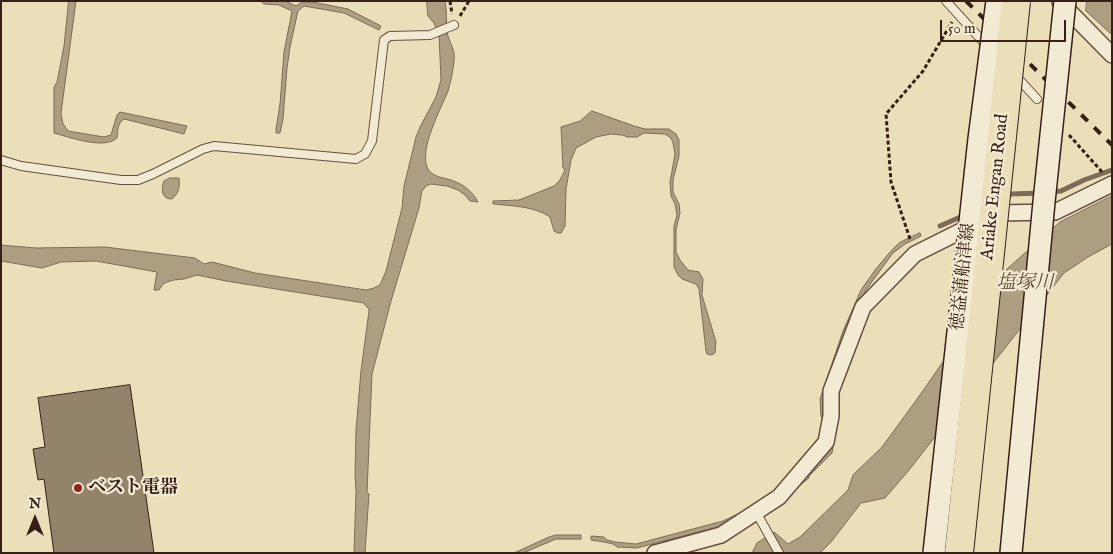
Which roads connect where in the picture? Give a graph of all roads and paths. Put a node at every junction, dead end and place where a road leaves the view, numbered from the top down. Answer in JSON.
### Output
{"nodes":[{"id":1,"x":469,"y":1,"type":"edge"},
{"id":2,"x":946,"y":1,"type":"edge"},
{"id":3,"x":997,"y":1,"type":"edge"},
{"id":4,"x":1016,"y":1,"type":"edge"},
{"id":5,"x":1059,"y":1,"type":"edge"},
{"id":6,"x":1065,"y":1,"type":"edge"},
{"id":7,"x":957,"y":13,"type":"junction"},
{"id":8,"x":454,"y":25,"type":"joint"},
{"id":9,"x":1112,"y":55,"type":"edge"},
{"id":10,"x":997,"y":56,"type":"dead end"},
{"id":11,"x":1004,"y":63,"type":"dead end"},
{"id":12,"x":1037,"y":99,"type":"dead end"},
{"id":13,"x":1068,"y":134,"type":"dead end"},
{"id":14,"x":1,"y":160,"type":"edge"},
{"id":15,"x":1109,"y":180,"type":"edge"},
{"id":16,"x":915,"y":254,"type":"junction"},
{"id":17,"x":756,"y":512,"type":"junction"},
{"id":18,"x":655,"y":553,"type":"edge"},
{"id":19,"x":779,"y":553,"type":"edge"},
{"id":20,"x":934,"y":553,"type":"edge"},
{"id":21,"x":959,"y":553,"type":"edge"},
{"id":22,"x":1011,"y":553,"type":"edge"}],
"edges":[{"from":1,"to":8,"type":"path"},
{"from":2,"to":7,"type":"lane"},
{"from":3,"to":20,"type":"main road","name":"徳益蒲船津線","bridge":true},
{"from":4,"to":21,"type":"highway","name":"Ariake Engan Road","bridge":true},
{"from":5,"to":9,"type":"street"},
{"from":6,"to":22,"type":"main road","bridge":true},
{"from":7,"to":10,"type":"lane"},
{"from":7,"to":16,"type":"path"},
{"from":8,"to":14,"type":"lane"},
{"from":11,"to":12,"type":"lane"},
{"from":13,"to":15,"type":"path"},
{"from":15,"to":16,"type":"street"},
{"from":16,"to":17,"type":"street"},
{"from":17,"to":18,"type":"street"},
{"from":17,"to":19,"type":"lane"}]}
